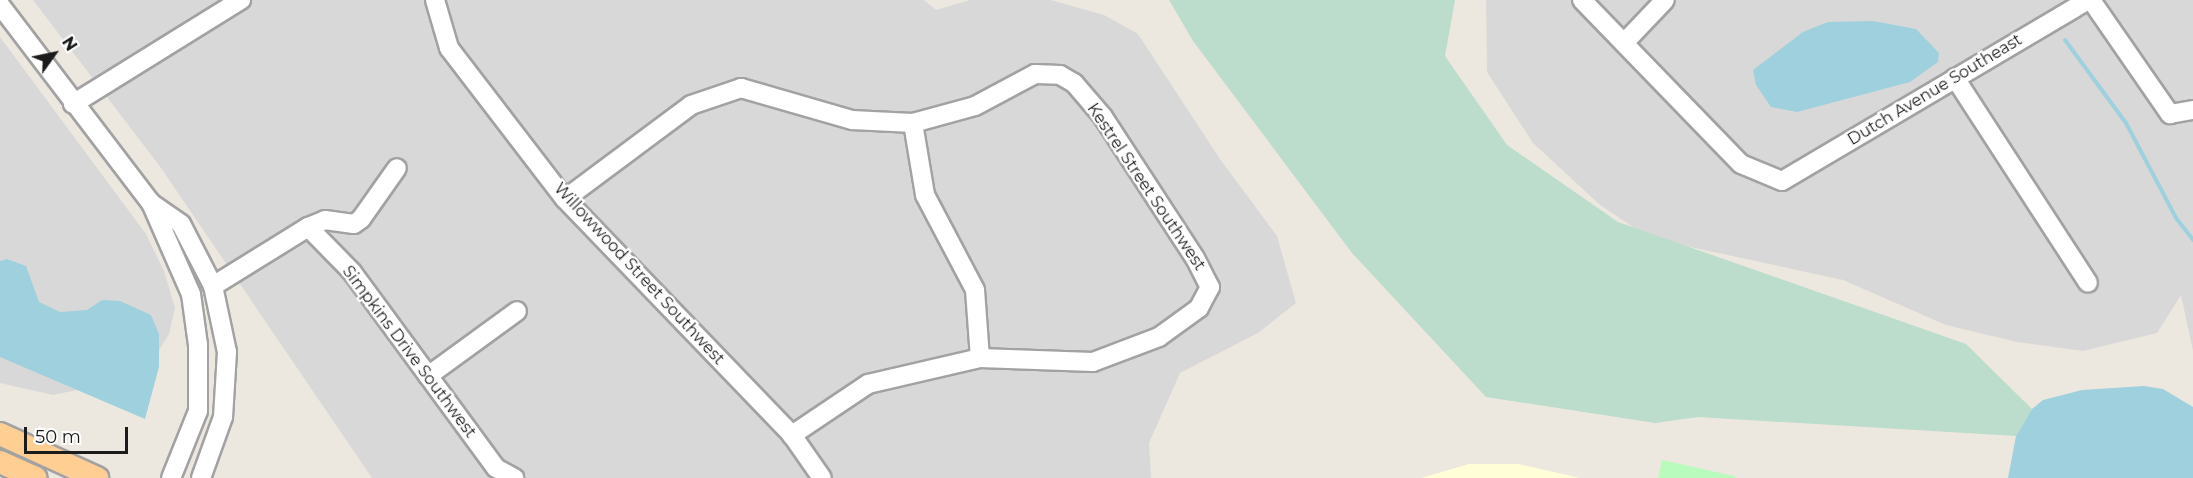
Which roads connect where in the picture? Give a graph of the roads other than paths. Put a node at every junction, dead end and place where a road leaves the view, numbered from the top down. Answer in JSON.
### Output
{"nodes":[{"id":1,"x":241,"y":0,"type":"edge"},
{"id":2,"x":435,"y":0,"type":"edge"},
{"id":3,"x":1582,"y":0,"type":"edge"},
{"id":4,"x":1665,"y":0,"type":"edge"},
{"id":5,"x":2089,"y":0,"type":"edge"},
{"id":6,"x":0,"y":5,"type":"edge"},
{"id":7,"x":1624,"y":43,"type":"junction"},
{"id":8,"x":1955,"y":78,"type":"junction"},
{"id":9,"x":74,"y":104,"type":"junction"},
{"id":10,"x":2193,"y":110,"type":"edge"},
{"id":11,"x":913,"y":123,"type":"junction"},
{"id":12,"x":397,"y":168,"type":"dead end"},
{"id":13,"x":565,"y":199,"type":"junction"},
{"id":14,"x":151,"y":203,"type":"junction"},
{"id":15,"x":308,"y":227,"type":"junction"},
{"id":16,"x":2088,"y":283,"type":"dead end"},
{"id":17,"x":213,"y":286,"type":"junction"},
{"id":18,"x":517,"y":311,"type":"dead end"},
{"id":19,"x":980,"y":358,"type":"junction"},
{"id":20,"x":428,"y":376,"type":"junction"},
{"id":21,"x":0,"y":434,"type":"edge"},
{"id":22,"x":792,"y":435,"type":"junction"},
{"id":23,"x":0,"y":462,"type":"edge"},
{"id":24,"x":36,"y":478,"type":"edge"},
{"id":25,"x":97,"y":478,"type":"edge"},
{"id":26,"x":171,"y":478,"type":"edge"},
{"id":27,"x":201,"y":478,"type":"edge"},
{"id":28,"x":514,"y":478,"type":"edge"},
{"id":29,"x":822,"y":478,"type":"edge"}],
"edges":[{"from":1,"to":9,"type":"street"},
{"from":2,"to":13,"type":"street","name":"Willowwood Street Southwest"},
{"from":3,"to":7,"type":"street"},
{"from":4,"to":7,"type":"street"},
{"from":5,"to":8,"type":"street","name":"Dutch Avenue Southeast"},
{"from":5,"to":10,"type":"street"},
{"from":6,"to":9,"type":"street"},
{"from":7,"to":8,"type":"street","name":"Dutch Avenue Southeast"},
{"from":8,"to":16,"type":"street"},
{"from":9,"to":14,"type":"street"},
{"from":11,"to":13,"type":"street"},
{"from":11,"to":19,"type":"street"},
{"from":11,"to":19,"type":"street","name":"Kestrel Street Southwest"},
{"from":12,"to":15,"type":"street"},
{"from":13,"to":22,"type":"street","name":"Willowwood Street Southwest"},
{"from":14,"to":17,"type":"street"},
{"from":14,"to":26,"type":"street"},
{"from":15,"to":17,"type":"street"},
{"from":15,"to":20,"type":"street","name":"Simpkins Drive Southwest"},
{"from":17,"to":27,"type":"street"},
{"from":18,"to":20,"type":"street"},
{"from":19,"to":22,"type":"street"},
{"from":20,"to":28,"type":"street","name":"Simpkins Drive Southwest"},
{"from":21,"to":25,"type":"main road"},
{"from":22,"to":29,"type":"street","name":"Willowwood Street Southwest"},
{"from":23,"to":24,"type":"main road"}]}
